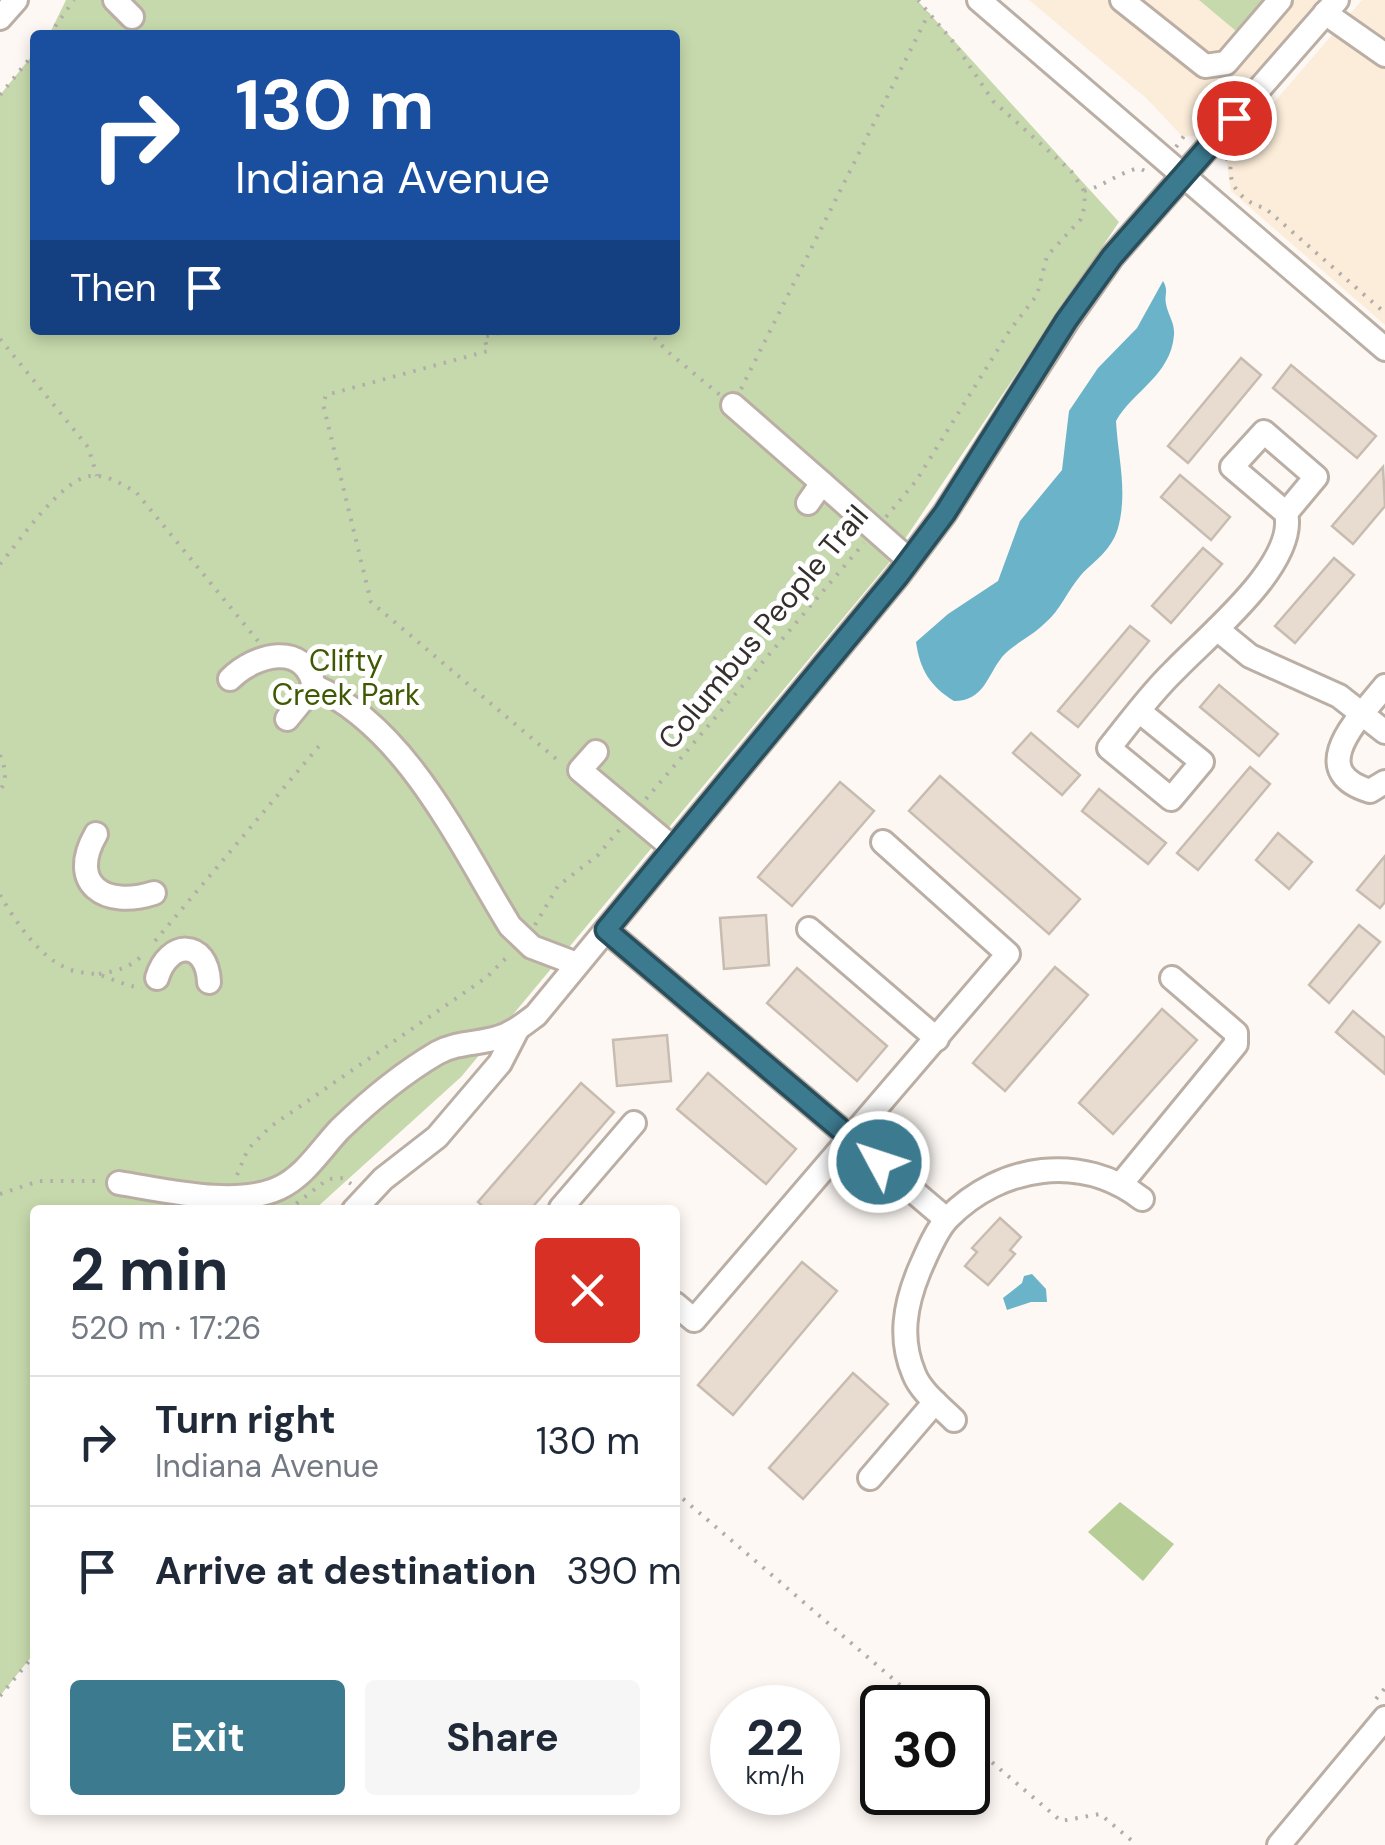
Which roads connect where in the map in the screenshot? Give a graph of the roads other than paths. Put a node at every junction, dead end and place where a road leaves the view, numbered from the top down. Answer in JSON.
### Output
{"nodes":[{"id":1,"x":16,"y":0,"type":"edge"},
{"id":2,"x":115,"y":0,"type":"edge"},
{"id":3,"x":978,"y":0,"type":"edge"},
{"id":4,"x":1122,"y":0,"type":"edge"},
{"id":5,"x":1280,"y":0,"type":"edge"},
{"id":6,"x":1331,"y":7,"type":"edge"},
{"id":7,"x":132,"y":17,"type":"dead end"},
{"id":8,"x":0,"y":18,"type":"edge"},
{"id":9,"x":1385,"y":55,"type":"edge"},
{"id":10,"x":1176,"y":168,"type":"junction"},
{"id":11,"x":1385,"y":349,"type":"edge"},
{"id":12,"x":733,"y":405,"type":"road end"},
{"id":13,"x":822,"y":483,"type":"junction"},
{"id":14,"x":808,"y":503,"type":"dead end"},
{"id":15,"x":1286,"y":513,"type":"dead end"},
{"id":16,"x":910,"y":560,"type":"junction"},
{"id":17,"x":1217,"y":630,"type":"junction"},
{"id":18,"x":230,"y":679,"type":"dead end"},
{"id":19,"x":314,"y":686,"type":"junction"},
{"id":20,"x":1385,"y":686,"type":"edge"},
{"id":21,"x":1139,"y":711,"type":"dead end"},
{"id":22,"x":1363,"y":714,"type":"junction"},
{"id":23,"x":287,"y":720,"type":"dead end"},
{"id":24,"x":1385,"y":732,"type":"edge"},
{"id":25,"x":596,"y":752,"type":"dead end"},
{"id":26,"x":1385,"y":782,"type":"edge"},
{"id":27,"x":96,"y":834,"type":"dead end"},
{"id":28,"x":883,"y":842,"type":"dead end"},
{"id":29,"x":673,"y":848,"type":"junction"},
{"id":30,"x":154,"y":894,"type":"dead end"},
{"id":31,"x":809,"y":929,"type":"dead end"},
{"id":32,"x":606,"y":930,"type":"junction"},
{"id":33,"x":577,"y":964,"type":"junction"},
{"id":34,"x":1172,"y":978,"type":"dead end"},
{"id":35,"x":208,"y":982,"type":"dead end"},
{"id":36,"x":157,"y":984,"type":"road end"},
{"id":37,"x":517,"y":1030,"type":"junction"},
{"id":38,"x":937,"y":1038,"type":"junction"},
{"id":39,"x":634,"y":1124,"type":"dead end"},
{"id":40,"x":850,"y":1138,"type":"junction"},
{"id":41,"x":119,"y":1183,"type":"road end"},
{"id":42,"x":1121,"y":1184,"type":"junction"},
{"id":43,"x":1142,"y":1199,"type":"dead end"},
{"id":44,"x":360,"y":1203,"type":"edge"},
{"id":45,"x":564,"y":1205,"type":"edge"},
{"id":46,"x":946,"y":1220,"type":"junction"},
{"id":47,"x":680,"y":1308,"type":"edge"},
{"id":48,"x":936,"y":1402,"type":"junction"},
{"id":49,"x":954,"y":1420,"type":"dead end"},
{"id":50,"x":870,"y":1478,"type":"dead end"},
{"id":51,"x":1385,"y":1718,"type":"edge"},
{"id":52,"x":1278,"y":1845,"type":"edge"}],
"edges":[{"from":1,"to":8,"type":"street"},
{"from":2,"to":7,"type":"street"},
{"from":3,"to":10,"type":"street"},
{"from":4,"to":5,"type":"street"},
{"from":6,"to":9,"type":"street"},
{"from":6,"to":10,"type":"street"},
{"from":10,"to":11,"type":"street"},
{"from":10,"to":16,"type":"street"},
{"from":12,"to":13,"type":"street"},
{"from":13,"to":14,"type":"street"},
{"from":13,"to":16,"type":"street"},
{"from":15,"to":17,"type":"street"},
{"from":16,"to":29,"type":"street"},
{"from":17,"to":21,"type":"street"},
{"from":17,"to":22,"type":"street"},
{"from":18,"to":19,"type":"street"},
{"from":19,"to":23,"type":"street"},
{"from":19,"to":33,"type":"street"},
{"from":20,"to":22,"type":"street"},
{"from":22,"to":24,"type":"street"},
{"from":22,"to":26,"type":"street"},
{"from":25,"to":29,"type":"street"},
{"from":27,"to":30,"type":"street"},
{"from":28,"to":38,"type":"street"},
{"from":29,"to":32,"type":"street"},
{"from":31,"to":38,"type":"street"},
{"from":32,"to":33,"type":"street"},
{"from":32,"to":40,"type":"street"},
{"from":33,"to":37,"type":"street"},
{"from":34,"to":42,"type":"street"},
{"from":35,"to":36,"type":"street"},
{"from":37,"to":41,"type":"street"},
{"from":37,"to":44,"type":"street"},
{"from":38,"to":40,"type":"street"},
{"from":39,"to":45,"type":"street"},
{"from":40,"to":46,"type":"street"},
{"from":40,"to":47,"type":"street"},
{"from":42,"to":43,"type":"street"},
{"from":42,"to":46,"type":"street"},
{"from":46,"to":48,"type":"street"},
{"from":48,"to":49,"type":"street"},
{"from":48,"to":50,"type":"street"},
{"from":51,"to":52,"type":"street"}]}
